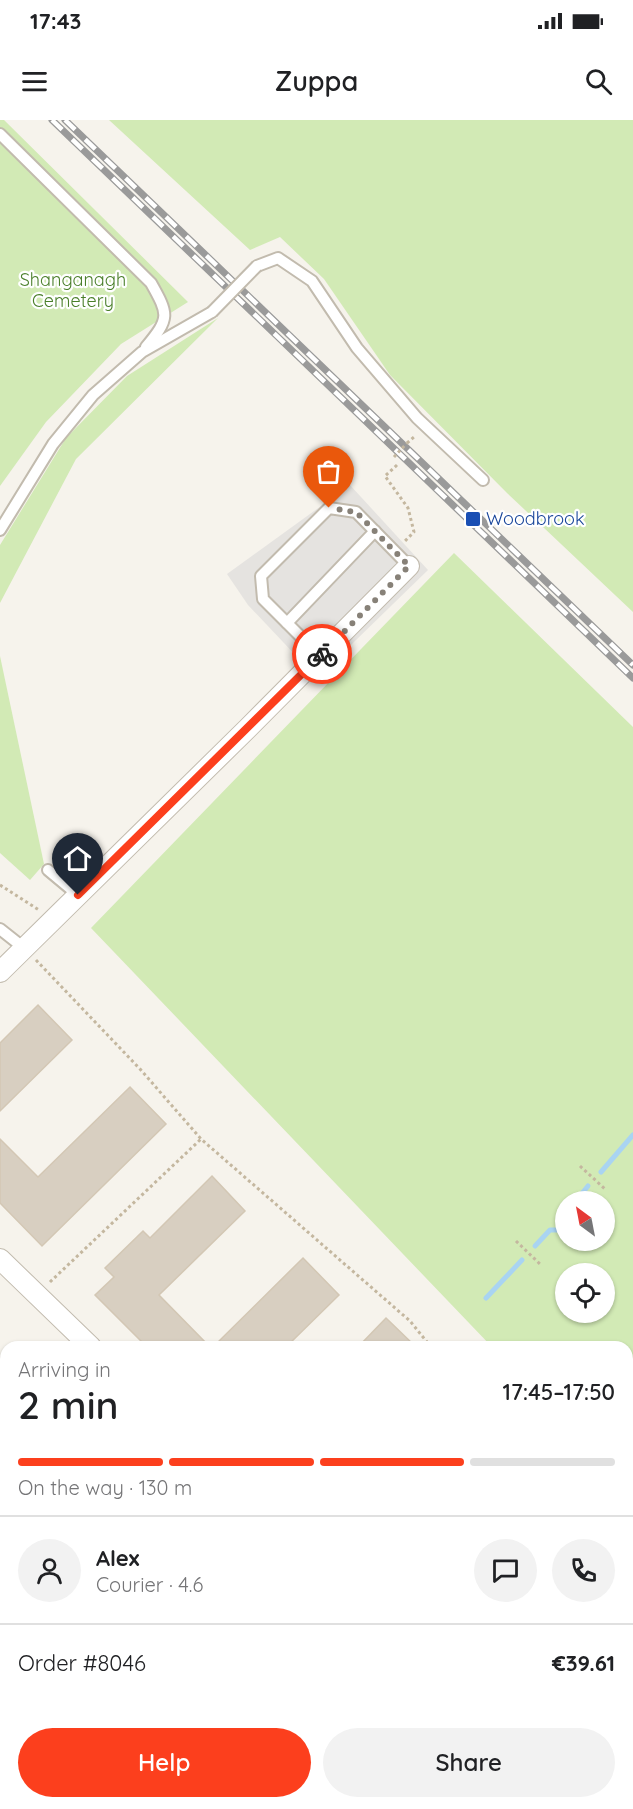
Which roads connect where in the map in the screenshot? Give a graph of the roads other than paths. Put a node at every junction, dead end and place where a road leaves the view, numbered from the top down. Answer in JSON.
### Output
{"nodes":[{"id":1,"x":0,"y":134,"type":"edge"},
{"id":2,"x":142,"y":352,"type":"junction"},
{"id":3,"x":483,"y":480,"type":"dead end"},
{"id":4,"x":0,"y":530,"type":"edge"},
{"id":5,"x":375,"y":531,"type":"junction"},
{"id":6,"x":409,"y":566,"type":"joint"},
{"id":7,"x":287,"y":623,"type":"junction"},
{"id":8,"x":307,"y":643,"type":"dead end"},
{"id":9,"x":48,"y":870,"type":"dead end"},
{"id":10,"x":78,"y":895,"type":"junction"},
{"id":11,"x":0,"y":929,"type":"edge"},
{"id":12,"x":24,"y":948,"type":"junction"},
{"id":13,"x":0,"y":972,"type":"edge"},
{"id":14,"x":0,"y":1259,"type":"edge"},
{"id":15,"x":85,"y":1341,"type":"edge"}],
"edges":[{"from":1,"to":2,"type":"lane"},
{"from":2,"to":3,"type":"lane","bridge":true},
{"from":2,"to":4,"type":"lane"},
{"from":5,"to":6,"type":"lane"},
{"from":5,"to":7,"type":"lane"},
{"from":5,"to":7,"type":"lane"},
{"from":6,"to":10,"type":"street"},
{"from":7,"to":8,"type":"lane"},
{"from":9,"to":10,"type":"lane"},
{"from":10,"to":12,"type":"street"},
{"from":11,"to":12,"type":"lane"},
{"from":12,"to":13,"type":"street"},
{"from":14,"to":15,"type":"street"}]}
